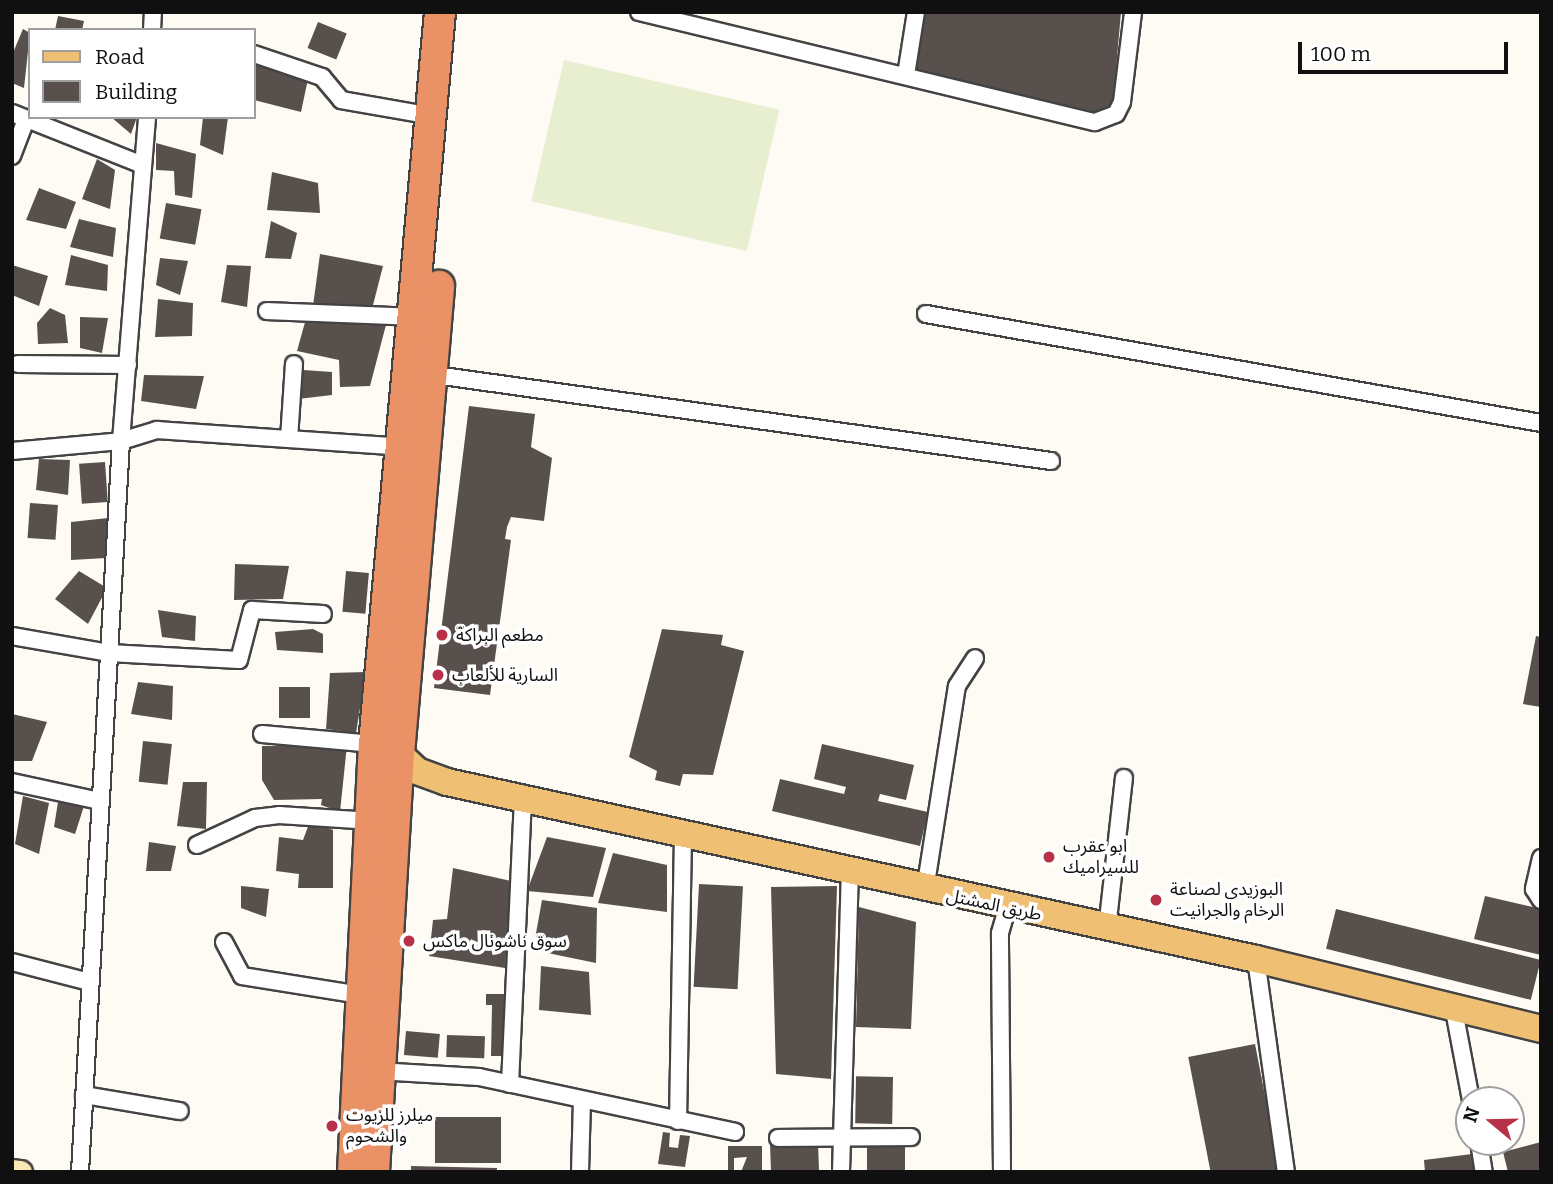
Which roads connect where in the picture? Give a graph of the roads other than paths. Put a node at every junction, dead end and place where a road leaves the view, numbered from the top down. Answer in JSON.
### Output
{"nodes":[{"id":1,"x":440,"y":12,"type":"edge"},
{"id":2,"x":460,"y":12,"type":"edge"},
{"id":3,"x":639,"y":12,"type":"edge"},
{"id":4,"x":916,"y":12,"type":"edge"},
{"id":5,"x":1133,"y":12,"type":"edge"},
{"id":6,"x":256,"y":55,"type":"edge"},
{"id":7,"x":906,"y":75,"type":"junction"},
{"id":8,"x":19,"y":116,"type":"edge"},
{"id":9,"x":432,"y":116,"type":"junction"},
{"id":10,"x":147,"y":119,"type":"edge"},
{"id":11,"x":12,"y":156,"type":"edge"},
{"id":12,"x":143,"y":165,"type":"junction"},
{"id":13,"x":267,"y":311,"type":"dead end"},
{"id":14,"x":926,"y":314,"type":"dead end"},
{"id":15,"x":416,"y":317,"type":"junction"},
{"id":16,"x":18,"y":364,"type":"dead end"},
{"id":17,"x":294,"y":364,"type":"dead end"},
{"id":18,"x":128,"y":365,"type":"junction"},
{"id":19,"x":422,"y":372,"type":"junction"},
{"id":20,"x":1541,"y":423,"type":"edge"},
{"id":21,"x":289,"y":439,"type":"junction"},
{"id":22,"x":121,"y":441,"type":"junction"},
{"id":23,"x":404,"y":447,"type":"junction"},
{"id":24,"x":12,"y":451,"type":"edge"},
{"id":25,"x":1051,"y":461,"type":"dead end"},
{"id":26,"x":323,"y":614,"type":"dead end"},
{"id":27,"x":12,"y":636,"type":"edge"},
{"id":28,"x":109,"y":653,"type":"junction"},
{"id":29,"x":975,"y":657,"type":"dead end"},
{"id":30,"x":261,"y":734,"type":"dead end"},
{"id":31,"x":387,"y":749,"type":"junction"},
{"id":32,"x":1124,"y":778,"type":"dead end"},
{"id":33,"x":12,"y":782,"type":"edge"},
{"id":34,"x":447,"y":782,"type":"junction"},
{"id":35,"x":397,"y":794,"type":"junction"},
{"id":36,"x":523,"y":798,"type":"junction"},
{"id":37,"x":100,"y":801,"type":"junction"},
{"id":38,"x":372,"y":821,"type":"junction"},
{"id":39,"x":683,"y":838,"type":"junction"},
{"id":40,"x":197,"y":845,"type":"dead end"},
{"id":41,"x":1541,"y":858,"type":"edge"},
{"id":42,"x":849,"y":874,"type":"junction"},
{"id":43,"x":925,"y":890,"type":"junction"},
{"id":44,"x":1541,"y":900,"type":"edge"},
{"id":45,"x":1007,"y":908,"type":"junction"},
{"id":46,"x":1107,"y":929,"type":"junction"},
{"id":47,"x":224,"y":942,"type":"dead end"},
{"id":48,"x":1256,"y":959,"type":"junction"},
{"id":49,"x":12,"y":962,"type":"edge"},
{"id":50,"x":90,"y":982,"type":"junction"},
{"id":51,"x":360,"y":995,"type":"junction"},
{"id":52,"x":1453,"y":1006,"type":"junction"},
{"id":53,"x":1541,"y":1029,"type":"edge"},
{"id":54,"x":377,"y":1071,"type":"junction"},
{"id":55,"x":510,"y":1084,"type":"junction"},
{"id":56,"x":1468,"y":1086,"type":"edge"},
{"id":57,"x":84,"y":1094,"type":"junction"},
{"id":58,"x":582,"y":1102,"type":"junction"},
{"id":59,"x":180,"y":1111,"type":"dead end"},
{"id":60,"x":678,"y":1121,"type":"junction"},
{"id":61,"x":735,"y":1132,"type":"dead end"},
{"id":62,"x":778,"y":1138,"type":"dead end"},
{"id":63,"x":911,"y":1138,"type":"dead end"},
{"id":64,"x":841,"y":1139,"type":"junction"},
{"id":65,"x":12,"y":1171,"type":"edge"},
{"id":66,"x":20,"y":1172,"type":"edge"},
{"id":67,"x":80,"y":1172,"type":"edge"},
{"id":68,"x":353,"y":1172,"type":"edge"},
{"id":69,"x":374,"y":1172,"type":"edge"},
{"id":70,"x":580,"y":1172,"type":"edge"},
{"id":71,"x":841,"y":1172,"type":"edge"},
{"id":72,"x":1002,"y":1172,"type":"edge"},
{"id":73,"x":1286,"y":1172,"type":"edge"}],
"edges":[{"from":1,"to":9,"type":"highway"},
{"from":2,"to":19,"type":"highway"},
{"from":3,"to":7,"type":"street"},
{"from":4,"to":7,"type":"street"},
{"from":5,"to":7,"type":"street"},
{"from":6,"to":9,"type":"street"},
{"from":8,"to":11,"type":"street"},
{"from":8,"to":12,"type":"street"},
{"from":9,"to":15,"type":"highway"},
{"from":10,"to":12,"type":"street"},
{"from":12,"to":18,"type":"street"},
{"from":13,"to":15,"type":"street"},
{"from":14,"to":20,"type":"street"},
{"from":15,"to":19,"type":"highway"},
{"from":16,"to":18,"type":"street"},
{"from":17,"to":21,"type":"street"},
{"from":18,"to":22,"type":"street"},
{"from":19,"to":23,"type":"highway"},
{"from":19,"to":25,"type":"street"},
{"from":19,"to":31,"type":"highway"},
{"from":21,"to":22,"type":"street"},
{"from":21,"to":23,"type":"street"},
{"from":22,"to":24,"type":"street"},
{"from":22,"to":28,"type":"street"},
{"from":23,"to":31,"type":"highway"},
{"from":26,"to":28,"type":"street"},
{"from":27,"to":28,"type":"street"},
{"from":28,"to":37,"type":"street"},
{"from":29,"to":43,"type":"street"},
{"from":30,"to":31,"type":"street"},
{"from":31,"to":34,"type":"main road","name":"طريق المشتل"},
{"from":31,"to":35,"type":"highway"},
{"from":31,"to":38,"type":"highway"},
{"from":32,"to":46,"type":"street"},
{"from":33,"to":37,"type":"street"},
{"from":34,"to":35,"type":"main road","name":"طريق المشتل"},
{"from":34,"to":36,"type":"main road","name":"طريق المشتل"},
{"from":35,"to":54,"type":"highway"},
{"from":36,"to":39,"type":"main road","name":"طريق المشتل"},
{"from":36,"to":55,"type":"street"},
{"from":37,"to":50,"type":"street"},
{"from":38,"to":40,"type":"street"},
{"from":38,"to":51,"type":"highway"},
{"from":39,"to":42,"type":"main road","name":"طريق المشتل"},
{"from":39,"to":60,"type":"street"},
{"from":41,"to":44,"type":"street"},
{"from":42,"to":43,"type":"main road","name":"طريق المشتل"},
{"from":42,"to":64,"type":"street"},
{"from":43,"to":45,"type":"main road","name":"طريق المشتل"},
{"from":45,"to":46,"type":"main road","name":"طريق المشتل"},
{"from":45,"to":72,"type":"street"},
{"from":46,"to":48,"type":"main road","name":"طريق المشتل"},
{"from":47,"to":51,"type":"street"},
{"from":48,"to":52,"type":"main road","name":"طريق المشتل"},
{"from":48,"to":73,"type":"street"},
{"from":49,"to":50,"type":"street"},
{"from":50,"to":57,"type":"street"},
{"from":51,"to":68,"type":"highway"},
{"from":52,"to":53,"type":"main road","name":"طريق المشتل"},
{"from":52,"to":56,"type":"street"},
{"from":54,"to":55,"type":"street"},
{"from":54,"to":69,"type":"highway"},
{"from":55,"to":58,"type":"street"},
{"from":57,"to":59,"type":"street"},
{"from":57,"to":67,"type":"street"},
{"from":58,"to":60,"type":"street"},
{"from":58,"to":70,"type":"street"},
{"from":60,"to":61,"type":"street"},
{"from":62,"to":64,"type":"street"},
{"from":63,"to":64,"type":"street"},
{"from":64,"to":71,"type":"street"},
{"from":65,"to":66,"type":"street"}]}
